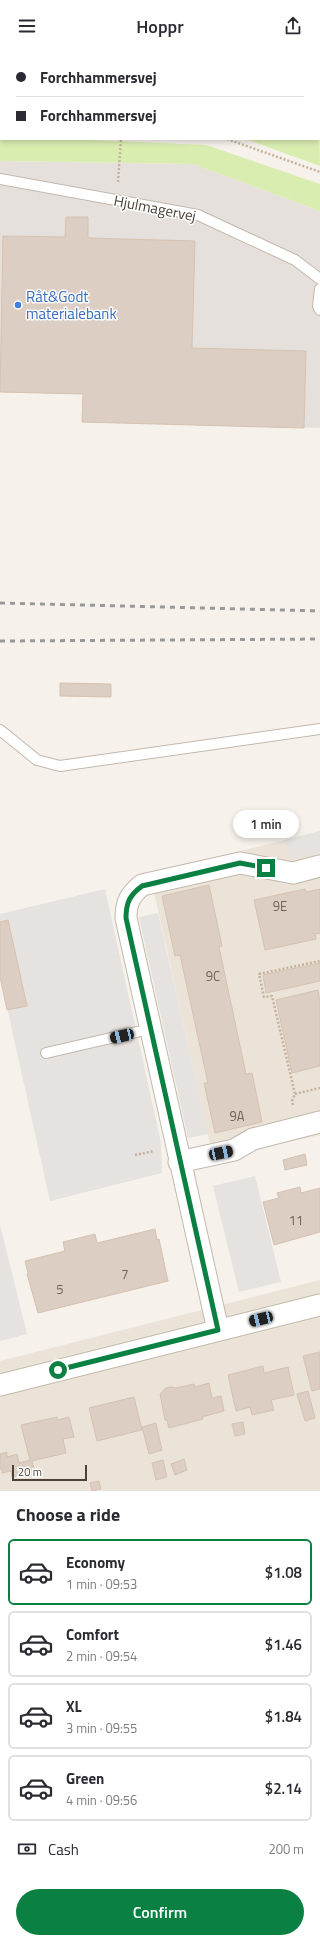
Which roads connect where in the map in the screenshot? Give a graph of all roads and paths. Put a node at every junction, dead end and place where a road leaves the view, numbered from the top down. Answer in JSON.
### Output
{"nodes":[{"id":1,"x":120,"y":140,"type":"edge"},
{"id":2,"x":230,"y":140,"type":"edge"},
{"id":3,"x":320,"y":172,"type":"edge"},
{"id":4,"x":0,"y":179,"type":"edge"},
{"id":5,"x":117,"y":200,"type":"junction"},
{"id":6,"x":320,"y":279,"type":"edge"},
{"id":7,"x":320,"y":289,"type":"edge"},
{"id":8,"x":320,"y":310,"type":"edge"},
{"id":9,"x":320,"y":729,"type":"edge"},
{"id":10,"x":0,"y":730,"type":"edge"},
{"id":11,"x":320,"y":866,"type":"edge"},
{"id":12,"x":320,"y":961,"type":"edge"},
{"id":13,"x":150,"y":1029,"type":"junction"},
{"id":14,"x":46,"y":1053,"type":"dead end"},
{"id":15,"x":320,"y":1088,"type":"edge"},
{"id":16,"x":295,"y":1094,"type":"junction"},
{"id":17,"x":320,"y":1122,"type":"edge"},
{"id":18,"x":299,"y":1127,"type":"junction"},
{"id":19,"x":180,"y":1162,"type":"junction"},
{"id":20,"x":320,"y":1305,"type":"edge"},
{"id":21,"x":218,"y":1330,"type":"junction"},
{"id":22,"x":0,"y":1384,"type":"edge"}],
"edges":[{"from":1,"to":5,"type":"path"},
{"from":2,"to":3,"type":"path"},
{"from":4,"to":5,"type":"lane","name":"Hjulmagervej"},
{"from":5,"to":6,"type":"lane","name":"Hjulmagervej"},
{"from":7,"to":8,"type":"lane"},
{"from":9,"to":10,"type":"lane"},
{"from":11,"to":13,"type":"street"},
{"from":12,"to":16,"type":"path"},
{"from":13,"to":14,"type":"lane"},
{"from":13,"to":19,"type":"street"},
{"from":15,"to":16,"type":"path"},
{"from":16,"to":18,"type":"path"},
{"from":17,"to":18,"type":"street"},
{"from":18,"to":19,"type":"street"},
{"from":19,"to":21,"type":"street"},
{"from":20,"to":21,"type":"street"},
{"from":21,"to":22,"type":"street"}]}
